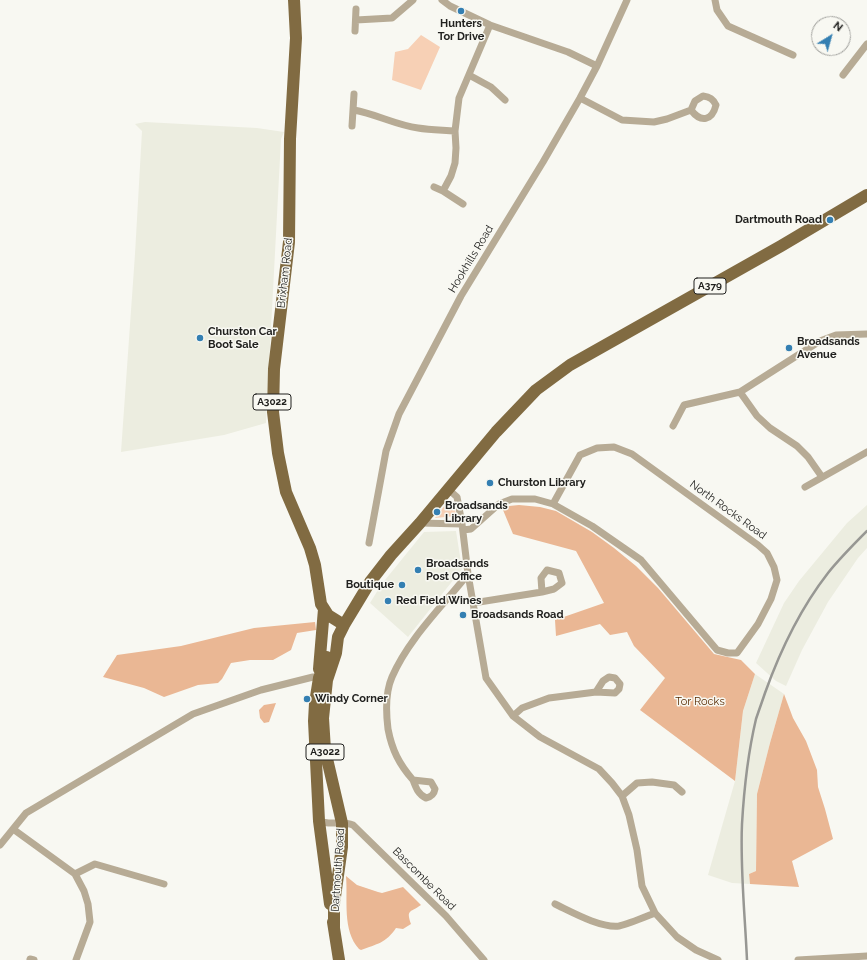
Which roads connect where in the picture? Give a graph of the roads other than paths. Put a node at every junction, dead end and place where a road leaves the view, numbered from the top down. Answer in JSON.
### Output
{"nodes":[{"id":1,"x":294,"y":0,"type":"edge"},
{"id":2,"x":413,"y":0,"type":"edge"},
{"id":3,"x":442,"y":0,"type":"edge"},
{"id":4,"x":627,"y":0,"type":"edge"},
{"id":5,"x":715,"y":0,"type":"edge"},
{"id":6,"x":453,"y":3,"type":"edge"},
{"id":7,"x":356,"y":9,"type":"dead end"},
{"id":8,"x":356,"y":20,"type":"junction"},
{"id":9,"x":490,"y":25,"type":"junction"},
{"id":10,"x":355,"y":30,"type":"dead end"},
{"id":11,"x":867,"y":44,"type":"edge"},
{"id":12,"x":793,"y":55,"type":"dead end"},
{"id":13,"x":597,"y":66,"type":"junction"},
{"id":14,"x":469,"y":75,"type":"junction"},
{"id":15,"x":843,"y":75,"type":"dead end"},
{"id":16,"x":354,"y":94,"type":"dead end"},
{"id":17,"x":580,"y":98,"type":"junction"},
{"id":18,"x":506,"y":100,"type":"dead end"},
{"id":19,"x":354,"y":110,"type":"junction"},
{"id":20,"x":691,"y":110,"type":"dead end"},
{"id":21,"x":352,"y":126,"type":"dead end"},
{"id":22,"x":455,"y":131,"type":"junction"},
{"id":23,"x":434,"y":187,"type":"dead end"},
{"id":24,"x":443,"y":191,"type":"junction"},
{"id":25,"x":867,"y":195,"type":"edge"},
{"id":26,"x":463,"y":204,"type":"dead end"},
{"id":27,"x":867,"y":334,"type":"edge"},
{"id":28,"x":740,"y":392,"type":"junction"},
{"id":29,"x":673,"y":426,"type":"dead end"},
{"id":30,"x":867,"y":452,"type":"edge"},
{"id":31,"x":822,"y":477,"type":"junction"},
{"id":32,"x":805,"y":487,"type":"dead end"},
{"id":33,"x":448,"y":489,"type":"junction"},
{"id":34,"x":553,"y":504,"type":"junction"},
{"id":35,"x":420,"y":523,"type":"junction"},
{"id":36,"x":463,"y":527,"type":"junction"},
{"id":37,"x":369,"y":543,"type":"dead end"},
{"id":38,"x":468,"y":574,"type":"junction"},
{"id":39,"x":542,"y":592,"type":"dead end"},
{"id":40,"x":473,"y":603,"type":"junction"},
{"id":41,"x":324,"y":609,"type":"junction"},
{"id":42,"x":344,"y":625,"type":"junction"},
{"id":43,"x":322,"y":677,"type":"junction"},
{"id":44,"x":596,"y":692,"type":"dead end"},
{"id":45,"x":513,"y":716,"type":"junction"},
{"id":46,"x":413,"y":780,"type":"dead end"},
{"id":47,"x":682,"y":792,"type":"dead end"},
{"id":48,"x":622,"y":796,"type":"junction"},
{"id":49,"x":319,"y":821,"type":"junction"},
{"id":50,"x":342,"y":823,"type":"junction"},
{"id":51,"x":13,"y":829,"type":"junction"},
{"id":52,"x":0,"y":845,"type":"edge"},
{"id":53,"x":75,"y":874,"type":"junction"},
{"id":54,"x":164,"y":884,"type":"dead end"},
{"id":55,"x":555,"y":904,"type":"dead end"},
{"id":56,"x":655,"y":913,"type":"junction"},
{"id":57,"x":334,"y":928,"type":"junction"},
{"id":58,"x":867,"y":956,"type":"edge"},
{"id":59,"x":76,"y":960,"type":"edge"},
{"id":60,"x":339,"y":960,"type":"edge"},
{"id":61,"x":484,"y":960,"type":"edge"},
{"id":62,"x":718,"y":960,"type":"edge"},
{"id":63,"x":798,"y":960,"type":"edge"}],
"edges":[{"from":1,"to":41,"type":"main road","name":"Brixham Road","number":"A3022"},
{"from":2,"to":8,"type":"street"},
{"from":3,"to":6,"type":"street"},
{"from":4,"to":13,"type":"street","name":"Hookhills Road"},
{"from":5,"to":12,"type":"street"},
{"from":6,"to":9,"type":"street"},
{"from":7,"to":8,"type":"street"},
{"from":8,"to":10,"type":"street"},
{"from":9,"to":13,"type":"street"},
{"from":9,"to":14,"type":"street"},
{"from":11,"to":15,"type":"street"},
{"from":13,"to":17,"type":"street","name":"Hookhills Road"},
{"from":14,"to":18,"type":"street"},
{"from":14,"to":22,"type":"street"},
{"from":16,"to":19,"type":"street"},
{"from":17,"to":20,"type":"street"},
{"from":17,"to":37,"type":"street","name":"Hookhills Road"},
{"from":19,"to":21,"type":"street"},
{"from":19,"to":22,"type":"street"},
{"from":22,"to":24,"type":"street"},
{"from":23,"to":24,"type":"street"},
{"from":24,"to":26,"type":"street"},
{"from":25,"to":33,"type":"main road","number":"A379"},
{"from":27,"to":28,"type":"street"},
{"from":28,"to":29,"type":"street"},
{"from":28,"to":31,"type":"street"},
{"from":30,"to":31,"type":"street"},
{"from":31,"to":32,"type":"street"},
{"from":33,"to":35,"type":"main road","number":"A379"},
{"from":33,"to":36,"type":"street"},
{"from":34,"to":34,"type":"street","name":"North Rocks Road"},
{"from":34,"to":36,"type":"street","name":"North Rocks Road"},
{"from":35,"to":36,"type":"street"},
{"from":35,"to":42,"type":"main road","number":"A379"},
{"from":36,"to":38,"type":"street"},
{"from":38,"to":40,"type":"street"},
{"from":38,"to":46,"type":"street"},
{"from":39,"to":40,"type":"street"},
{"from":40,"to":45,"type":"street"},
{"from":41,"to":42,"type":"main road"},
{"from":41,"to":43,"type":"main road","name":"Brixham Road","number":"A3022"},
{"from":42,"to":43,"type":"main road"},
{"from":43,"to":49,"type":"main road","name":"Dartmouth Road","number":"A3022"},
{"from":43,"to":50,"type":"main road","name":"Dartmouth Road","number":"A3022"},
{"from":43,"to":51,"type":"street"},
{"from":44,"to":45,"type":"street"},
{"from":45,"to":48,"type":"street"},
{"from":47,"to":48,"type":"street"},
{"from":48,"to":56,"type":"street"},
{"from":49,"to":50,"type":"street"},
{"from":49,"to":57,"type":"main road","name":"Dartmouth Road","number":"A3022"},
{"from":50,"to":57,"type":"main road","name":"Dartmouth Road","number":"A3022"},
{"from":50,"to":61,"type":"street","name":"Bascombe Road"},
{"from":51,"to":52,"type":"street"},
{"from":51,"to":53,"type":"street"},
{"from":53,"to":54,"type":"street"},
{"from":53,"to":59,"type":"street"},
{"from":55,"to":56,"type":"street"},
{"from":56,"to":62,"type":"street"},
{"from":57,"to":60,"type":"main road","name":"Dartmouth Road","number":"A3022"},
{"from":58,"to":63,"type":"street"}]}
